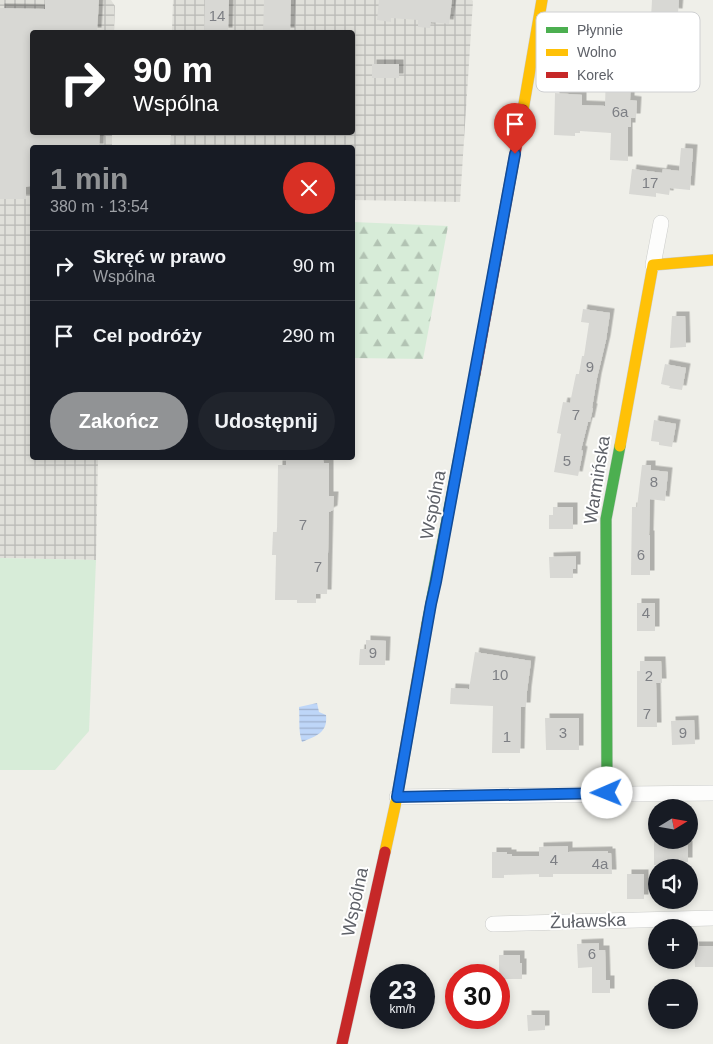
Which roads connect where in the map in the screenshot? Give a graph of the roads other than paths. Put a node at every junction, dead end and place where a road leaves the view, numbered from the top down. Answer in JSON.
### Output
{"nodes":[{"id":1,"x":536,"y":34,"type":"edge"},
{"id":2,"x":662,"y":222,"type":"dead end"},
{"id":3,"x":713,"y":260,"type":"edge"},
{"id":4,"x":653,"y":265,"type":"junction"},
{"id":5,"x":713,"y":792,"type":"edge"},
{"id":6,"x":607,"y":793,"type":"junction"},
{"id":7,"x":397,"y":797,"type":"junction"},
{"id":8,"x":713,"y":918,"type":"edge"},
{"id":9,"x":493,"y":924,"type":"dead end"},
{"id":10,"x":342,"y":1044,"type":"edge"}],
"edges":[{"from":1,"to":7,"type":"street","name":"Wspólna"},
{"from":2,"to":4,"type":"street"},
{"from":3,"to":4,"type":"street"},
{"from":4,"to":6,"type":"street","name":"Warmińska"},
{"from":5,"to":6,"type":"street"},
{"from":6,"to":7,"type":"street"},
{"from":7,"to":10,"type":"street","name":"Wspólna"},
{"from":8,"to":9,"type":"street","name":"Żuławska"}]}
